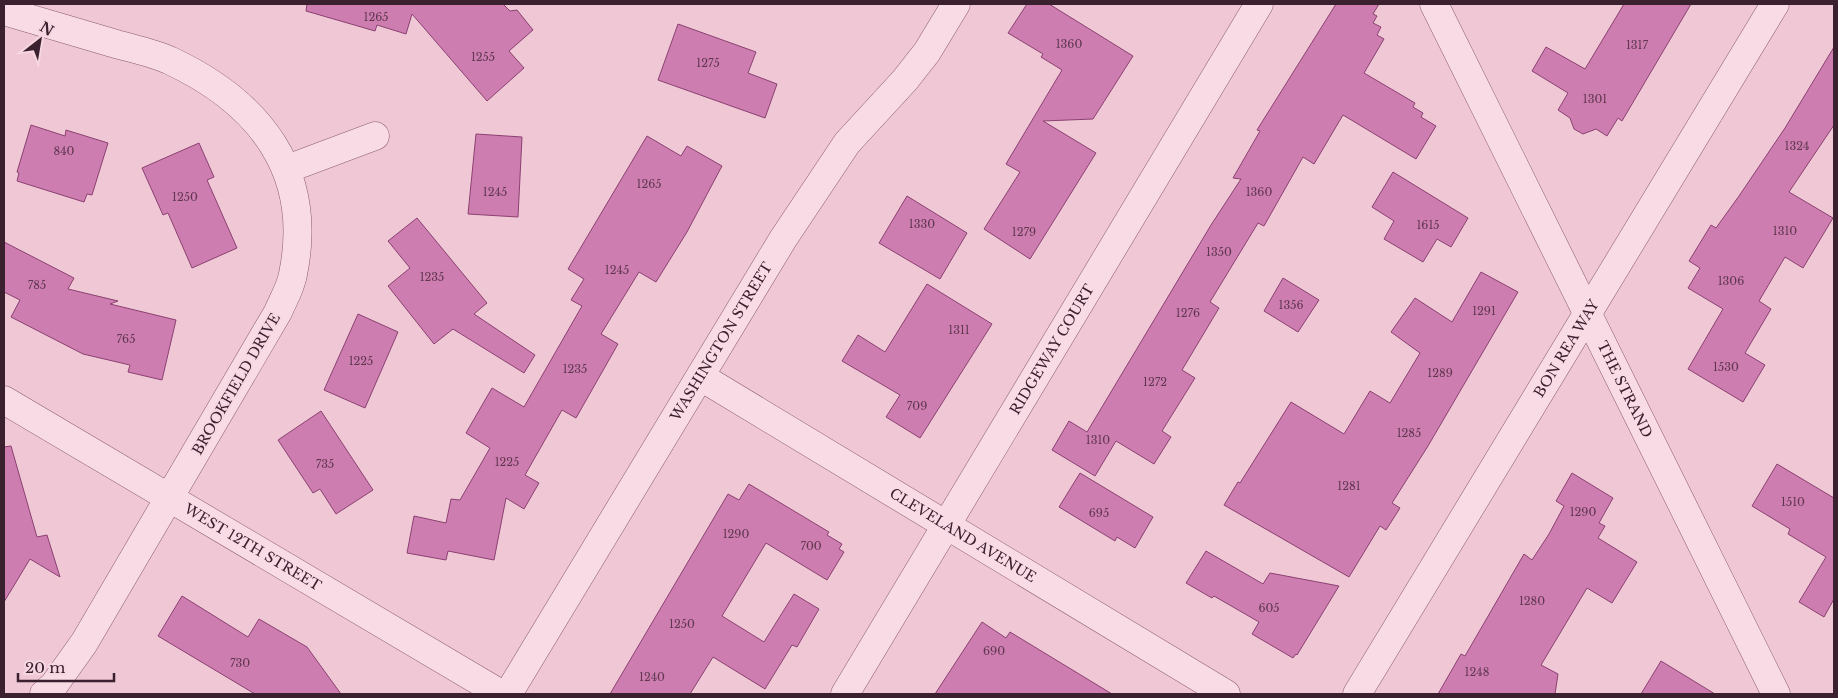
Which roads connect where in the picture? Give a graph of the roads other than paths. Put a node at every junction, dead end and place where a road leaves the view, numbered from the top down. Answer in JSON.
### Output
{"nodes":[{"id":1,"x":956,"y":4,"type":"edge"},
{"id":2,"x":1259,"y":4,"type":"edge"},
{"id":3,"x":1434,"y":4,"type":"edge"},
{"id":4,"x":1776,"y":4,"type":"edge"},
{"id":5,"x":4,"y":11,"type":"edge"},
{"id":6,"x":375,"y":136,"type":"dead end"},
{"id":7,"x":287,"y":169,"type":"junction"},
{"id":8,"x":1587,"y":312,"type":"junction"},
{"id":9,"x":701,"y":377,"type":"junction"},
{"id":10,"x":4,"y":400,"type":"edge"},
{"id":11,"x":170,"y":498,"type":"junction"},
{"id":12,"x":946,"y":526,"type":"junction"},
{"id":13,"x":44,"y":694,"type":"edge"},
{"id":14,"x":501,"y":694,"type":"edge"},
{"id":15,"x":508,"y":694,"type":"edge"},
{"id":16,"x":845,"y":694,"type":"edge"},
{"id":17,"x":1226,"y":694,"type":"edge"},
{"id":18,"x":1357,"y":694,"type":"edge"},
{"id":19,"x":1776,"y":694,"type":"edge"}],
"edges":[{"from":1,"to":9,"type":"street","name":"WASHINGTON STREET"},
{"from":2,"to":12,"type":"street","name":"RIDGEWAY COURT"},
{"from":3,"to":8,"type":"street","name":"THE STRAND"},
{"from":4,"to":8,"type":"street","name":"BON REA WAY"},
{"from":5,"to":7,"type":"street","name":"BROOKFIELD DRIVE"},
{"from":6,"to":7,"type":"street"},
{"from":7,"to":11,"type":"street","name":"BROOKFIELD DRIVE"},
{"from":8,"to":18,"type":"street","name":"BON REA WAY"},
{"from":8,"to":19,"type":"street","name":"THE STRAND"},
{"from":9,"to":12,"type":"street","name":"CLEVELAND AVENUE"},
{"from":9,"to":15,"type":"street","name":"WASHINGTON STREET"},
{"from":10,"to":11,"type":"street","name":"WEST 12TH STREET"},
{"from":11,"to":13,"type":"street","name":"BROOKFIELD DRIVE"},
{"from":11,"to":14,"type":"street","name":"WEST 12TH STREET"},
{"from":12,"to":16,"type":"street","name":"RIDGEWAY COURT"},
{"from":12,"to":17,"type":"street","name":"CLEVELAND AVENUE"}]}
